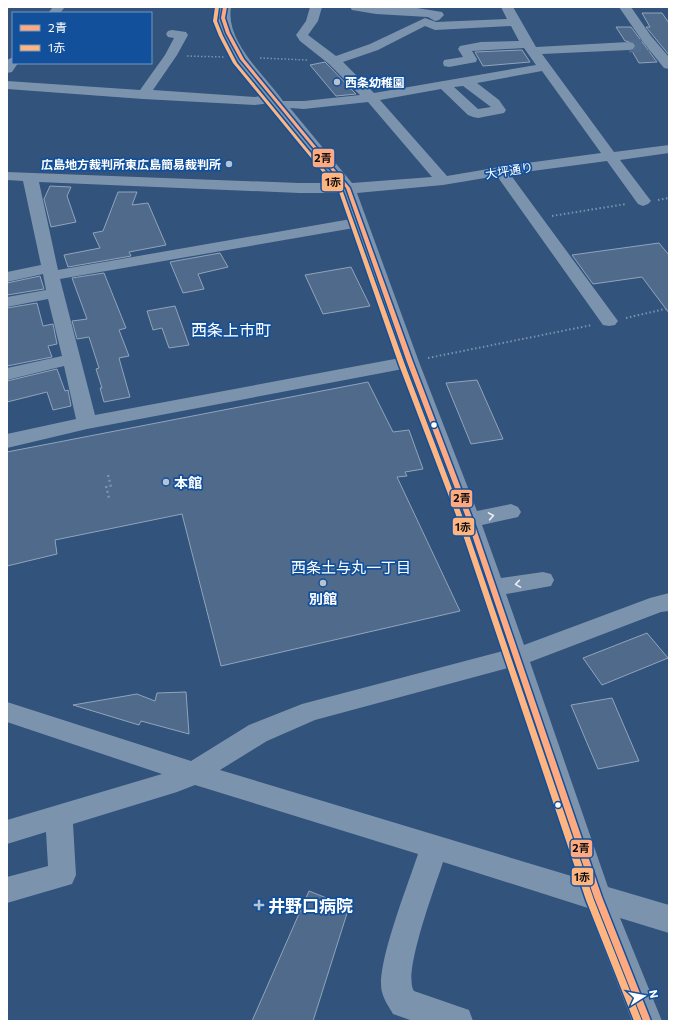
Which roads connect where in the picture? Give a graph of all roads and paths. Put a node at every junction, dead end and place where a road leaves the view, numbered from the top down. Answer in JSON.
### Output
{"nodes":[{"id":1,"x":225,"y":7,"type":"edge"},
{"id":2,"x":316,"y":7,"type":"edge"},
{"id":3,"x":356,"y":7,"type":"edge"},
{"id":4,"x":507,"y":7,"type":"edge"},
{"id":5,"x":625,"y":7,"type":"edge"},
{"id":6,"x":425,"y":22,"type":"junction"},
{"id":7,"x":515,"y":22,"type":"junction"},
{"id":8,"x":172,"y":34,"type":"dead end"},
{"id":9,"x":647,"y":39,"type":"junction"},
{"id":10,"x":662,"y":39,"type":"dead end"},
{"id":11,"x":629,"y":46,"type":"tunnel mouth"},
{"id":12,"x":530,"y":47,"type":"junction"},
{"id":13,"x":171,"y":55,"type":"junction"},
{"id":14,"x":231,"y":58,"type":"dead end"},
{"id":15,"x":260,"y":58,"type":"dead end"},
{"id":16,"x":334,"y":61,"type":"junction"},
{"id":17,"x":449,"y":64,"type":"dead end"},
{"id":18,"x":669,"y":65,"type":"edge"},
{"id":19,"x":545,"y":67,"type":"junction"},
{"id":20,"x":465,"y":81,"type":"junction"},
{"id":21,"x":7,"y":85,"type":"edge"},
{"id":22,"x":444,"y":85,"type":"junction"},
{"id":23,"x":143,"y":95,"type":"junction"},
{"id":24,"x":371,"y":98,"type":"junction"},
{"id":25,"x":278,"y":101,"type":"junction"},
{"id":26,"x":669,"y":149,"type":"edge"},
{"id":27,"x":609,"y":156,"type":"junction"},
{"id":28,"x":501,"y":171,"type":"junction"},
{"id":29,"x":7,"y":176,"type":"edge"},
{"id":30,"x":30,"y":177,"type":"junction"},
{"id":31,"x":443,"y":181,"type":"junction"},
{"id":32,"x":348,"y":188,"type":"junction"},
{"id":33,"x":643,"y":201,"type":"joint"},
{"id":34,"x":535,"y":219,"type":"junction"},
{"id":35,"x":360,"y":222,"type":"junction"},
{"id":36,"x":50,"y":272,"type":"junction"},
{"id":37,"x":7,"y":277,"type":"edge"},
{"id":38,"x":55,"y":293,"type":"junction"},
{"id":39,"x":7,"y":302,"type":"edge"},
{"id":40,"x":669,"y":308,"type":"edge"},
{"id":41,"x":609,"y":321,"type":"junction"},
{"id":42,"x":71,"y":359,"type":"junction"},
{"id":43,"x":410,"y":362,"type":"junction"},
{"id":44,"x":7,"y":374,"type":"edge"},
{"id":45,"x":87,"y":423,"type":"junction"},
{"id":46,"x":7,"y":441,"type":"edge"},
{"id":47,"x":108,"y":475,"type":"dead end"},
{"id":48,"x":106,"y":486,"type":"dead end"},
{"id":49,"x":111,"y":487,"type":"dead end"},
{"id":50,"x":109,"y":498,"type":"dead end"},
{"id":51,"x":512,"y":512,"type":"dead end"},
{"id":52,"x":470,"y":520,"type":"junction"},
{"id":53,"x":543,"y":580,"type":"dead end"},
{"id":54,"x":493,"y":588,"type":"junction"},
{"id":55,"x":669,"y":602,"type":"edge"},
{"id":56,"x":517,"y":657,"type":"junction"},
{"id":57,"x":7,"y":712,"type":"edge"},
{"id":58,"x":193,"y":773,"type":"junction"},
{"id":59,"x":59,"y":817,"type":"junction"},
{"id":60,"x":7,"y":832,"type":"edge"},
{"id":61,"x":434,"y":846,"type":"junction"},
{"id":62,"x":7,"y":890,"type":"edge"},
{"id":63,"x":598,"y":897,"type":"junction"},
{"id":64,"x":669,"y":919,"type":"edge"},
{"id":65,"x":454,"y":1020,"type":"edge"},
{"id":66,"x":647,"y":1021,"type":"edge"}],
"edges":[{"from":1,"to":25,"type":"street"},
{"from":2,"to":16,"type":"street"},
{"from":3,"to":6,"type":"street"},
{"from":4,"to":7,"type":"street"},
{"from":5,"to":9,"type":"street"},
{"from":6,"to":7,"type":"street"},
{"from":6,"to":16,"type":"street"},
{"from":7,"to":12,"type":"street"},
{"from":8,"to":13,"type":"street"},
{"from":9,"to":10,"type":"street"},
{"from":9,"to":18,"type":"street"},
{"from":11,"to":12,"type":"street"},
{"from":12,"to":17,"type":"street"},
{"from":12,"to":19,"type":"street"},
{"from":13,"to":14,"type":"path"},
{"from":13,"to":23,"type":"street"},
{"from":15,"to":16,"type":"path"},
{"from":16,"to":24,"type":"street"},
{"from":19,"to":20,"type":"street"},
{"from":19,"to":27,"type":"street"},
{"from":20,"to":22,"type":"street"},
{"from":20,"to":22,"type":"street"},
{"from":21,"to":23,"type":"street"},
{"from":22,"to":24,"type":"street"},
{"from":23,"to":25,"type":"street"},
{"from":24,"to":25,"type":"street"},
{"from":24,"to":31,"type":"street"},
{"from":25,"to":32,"type":"street"},
{"from":26,"to":27,"type":"street","name":"大坪通り"},
{"from":27,"to":28,"type":"street","name":"大坪通り"},
{"from":27,"to":33,"type":"street"},
{"from":28,"to":31,"type":"street","name":"大坪通り"},
{"from":28,"to":34,"type":"street"},
{"from":29,"to":30,"type":"street","name":"大坪通り"},
{"from":30,"to":32,"type":"street","name":"大坪通り"},
{"from":30,"to":36,"type":"street"},
{"from":31,"to":32,"type":"street","name":"大坪通り"},
{"from":32,"to":35,"type":"street"},
{"from":33,"to":34,"type":"path"},
{"from":34,"to":41,"type":"street"},
{"from":35,"to":36,"type":"street"},
{"from":35,"to":43,"type":"street"},
{"from":36,"to":37,"type":"street"},
{"from":36,"to":38,"type":"street"},
{"from":38,"to":39,"type":"street"},
{"from":38,"to":42,"type":"street"},
{"from":40,"to":41,"type":"path"},
{"from":41,"to":43,"type":"path"},
{"from":42,"to":44,"type":"street"},
{"from":42,"to":45,"type":"street"},
{"from":43,"to":45,"type":"street"},
{"from":43,"to":52,"type":"street"},
{"from":45,"to":46,"type":"street"},
{"from":47,"to":49,"type":"path"},
{"from":48,"to":50,"type":"path"},
{"from":52,"to":51,"type":"street","one_way":true},
{"from":52,"to":54,"type":"street"},
{"from":53,"to":54,"type":"street","one_way":true},
{"from":54,"to":56,"type":"street"},
{"from":55,"to":56,"type":"street"},
{"from":56,"to":58,"type":"street"},
{"from":56,"to":63,"type":"street"},
{"from":57,"to":58,"type":"street"},
{"from":58,"to":59,"type":"street"},
{"from":58,"to":61,"type":"street"},
{"from":59,"to":60,"type":"street"},
{"from":59,"to":62,"type":"street"},
{"from":61,"to":63,"type":"street"},
{"from":61,"to":65,"type":"street"},
{"from":63,"to":64,"type":"street"},
{"from":63,"to":66,"type":"street"}]}
